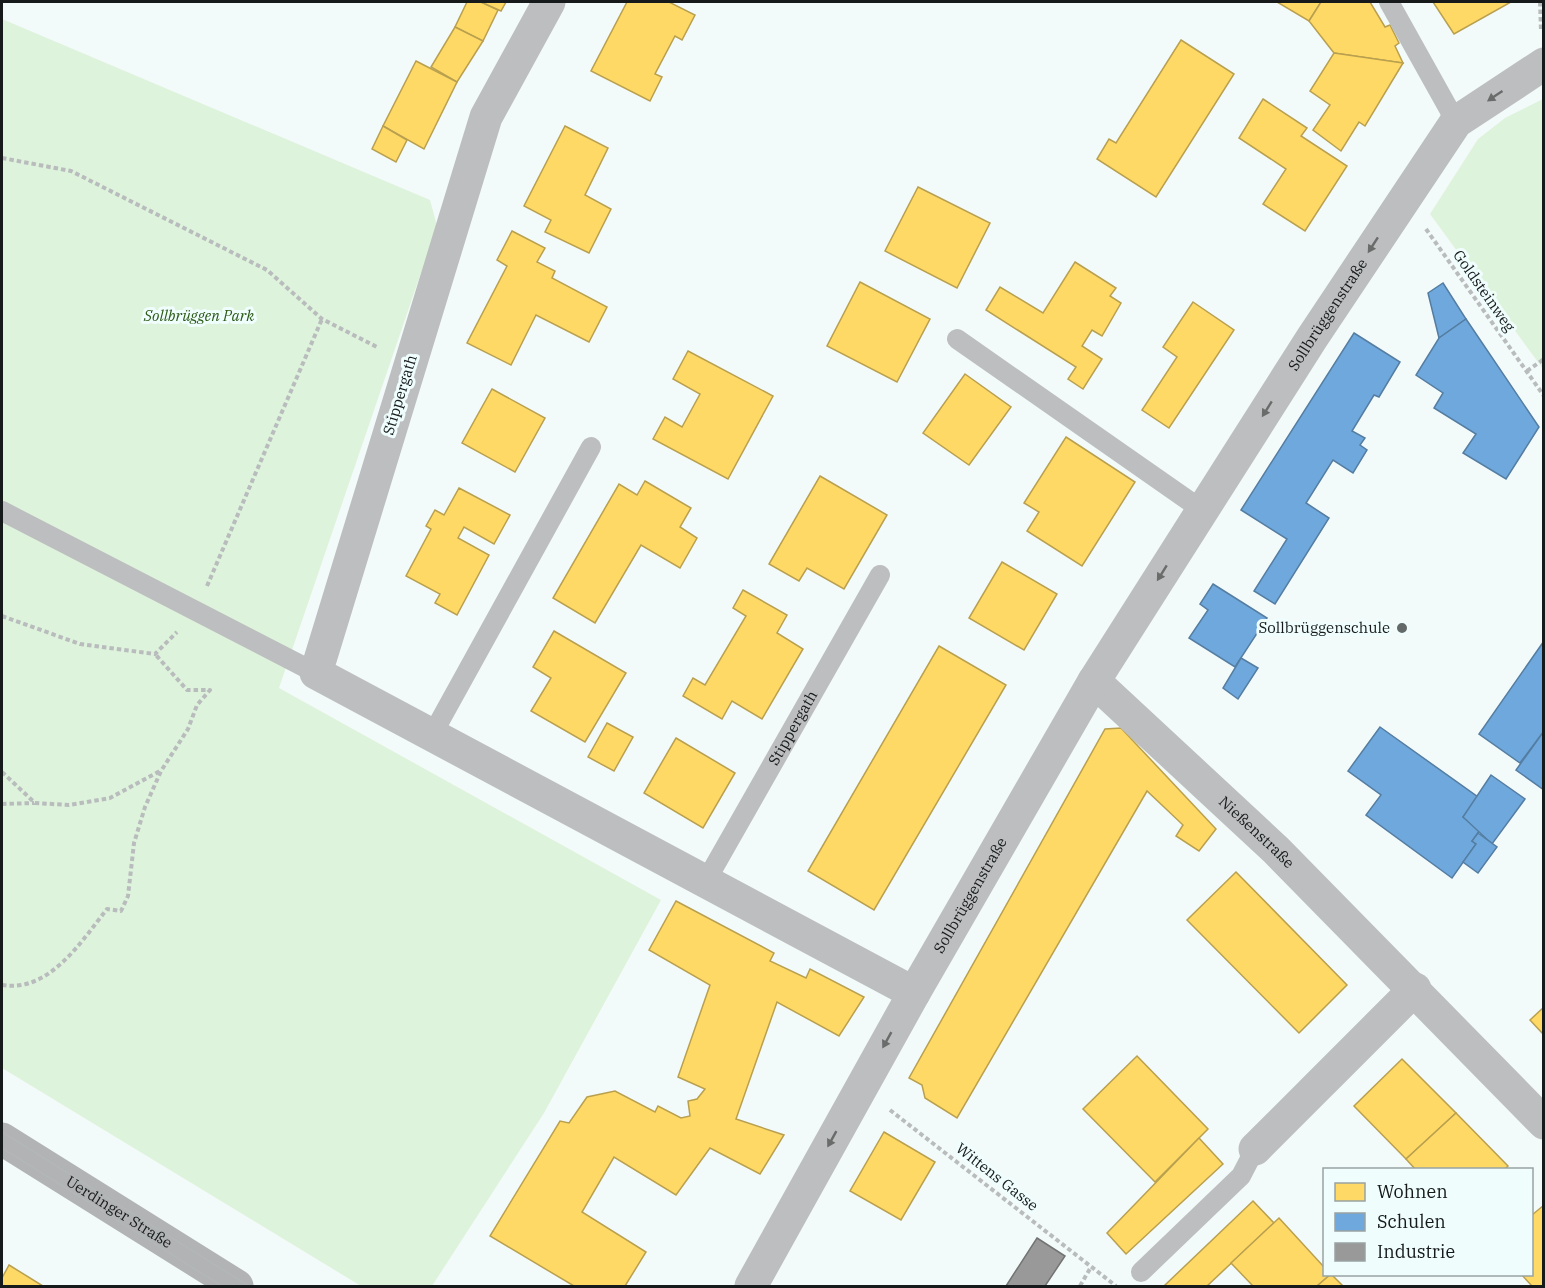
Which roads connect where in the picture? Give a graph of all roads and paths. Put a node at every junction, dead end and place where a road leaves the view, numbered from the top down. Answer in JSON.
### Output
{"nodes":[{"id":1,"x":549,"y":2,"type":"edge"},
{"id":2,"x":1389,"y":2,"type":"edge"},
{"id":3,"x":1540,"y":2,"type":"edge"},
{"id":4,"x":1542,"y":51,"type":"edge"},
{"id":5,"x":1456,"y":122,"type":"junction"},
{"id":6,"x":2,"y":158,"type":"edge"},
{"id":7,"x":1397,"y":207,"type":"junction"},
{"id":8,"x":322,"y":319,"type":"junction"},
{"id":9,"x":957,"y":339,"type":"dead end"},
{"id":10,"x":1544,"y":359,"type":"edge"},
{"id":11,"x":410,"y":363,"type":"junction"},
{"id":12,"x":1527,"y":371,"type":"junction"},
{"id":13,"x":1544,"y":396,"type":"edge"},
{"id":14,"x":591,"y":447,"type":"dead end"},
{"id":15,"x":1202,"y":510,"type":"junction"},
{"id":16,"x":2,"y":511,"type":"edge"},
{"id":17,"x":880,"y":575,"type":"dead end"},
{"id":18,"x":195,"y":613,"type":"junction"},
{"id":19,"x":2,"y":616,"type":"edge"},
{"id":20,"x":155,"y":654,"type":"junction"},
{"id":21,"x":316,"y":673,"type":"junction"},
{"id":22,"x":1094,"y":681,"type":"junction"},
{"id":23,"x":432,"y":735,"type":"junction"},
{"id":24,"x":160,"y":771,"type":"junction"},
{"id":25,"x":2,"y":772,"type":"edge"},
{"id":26,"x":35,"y":803,"type":"junction"},
{"id":27,"x":2,"y":804,"type":"edge"},
{"id":28,"x":706,"y":881,"type":"junction"},
{"id":29,"x":2,"y":985,"type":"edge"},
{"id":30,"x":1415,"y":989,"type":"junction"},
{"id":31,"x":914,"y":993,"type":"junction"},
{"id":32,"x":860,"y":1088,"type":"junction"},
{"id":33,"x":1544,"y":1123,"type":"edge"},
{"id":34,"x":2,"y":1139,"type":"edge"},
{"id":35,"x":1255,"y":1149,"type":"joint"},
{"id":36,"x":1092,"y":1267,"type":"junction"},
{"id":37,"x":1141,"y":1272,"type":"dead end"},
{"id":38,"x":237,"y":1287,"type":"edge"},
{"id":39,"x":751,"y":1287,"type":"edge"},
{"id":40,"x":1080,"y":1287,"type":"edge"},
{"id":41,"x":1116,"y":1287,"type":"edge"}],
"edges":[{"from":1,"to":11,"type":"street","name":"Stippergath"},
{"from":2,"to":5,"type":"lane"},
{"from":3,"to":4,"type":"path"},
{"from":4,"to":5,"type":"street","name":"Sollbrüggenstraße","one_way":true},
{"from":5,"to":7,"type":"street","name":"Sollbrüggenstraße"},
{"from":6,"to":8,"type":"path"},
{"from":7,"to":12,"type":"path","name":"Goldsteinweg"},
{"from":7,"to":15,"type":"street","name":"Sollbrüggenstraße","one_way":true},
{"from":8,"to":11,"type":"path"},
{"from":8,"to":18,"type":"path"},
{"from":9,"to":15,"type":"lane"},
{"from":10,"to":12,"type":"path"},
{"from":11,"to":21,"type":"street","name":"Stippergath"},
{"from":12,"to":13,"type":"path","name":"Goldsteinweg"},
{"from":14,"to":23,"type":"lane"},
{"from":15,"to":22,"type":"street","name":"Sollbrüggenstraße","one_way":true},
{"from":16,"to":18,"type":"lane"},
{"from":17,"to":28,"type":"lane","name":"Stippergath"},
{"from":18,"to":20,"type":"path"},
{"from":18,"to":21,"type":"lane"},
{"from":19,"to":20,"type":"path"},
{"from":20,"to":24,"type":"path"},
{"from":21,"to":23,"type":"street"},
{"from":22,"to":30,"type":"street","name":"Nießenstraße"},
{"from":22,"to":31,"type":"street","name":"Sollbrüggenstraße"},
{"from":23,"to":28,"type":"street"},
{"from":24,"to":26,"type":"path"},
{"from":24,"to":29,"type":"path"},
{"from":25,"to":26,"type":"path"},
{"from":26,"to":27,"type":"path"},
{"from":28,"to":31,"type":"street"},
{"from":30,"to":33,"type":"street","name":"Nießenstraße"},
{"from":30,"to":35,"type":"street"},
{"from":31,"to":32,"type":"street","name":"Sollbrüggenstraße","one_way":true},
{"from":32,"to":36,"type":"path","name":"Wittens Gasse"},
{"from":32,"to":39,"type":"street","name":"Sollbrüggenstraße","one_way":true},
{"from":34,"to":38,"type":"main road","name":"Uerdinger Straße"},
{"from":35,"to":37,"type":"lane"},
{"from":36,"to":40,"type":"path"},
{"from":36,"to":41,"type":"path","name":"Wittens Gasse"}]}
